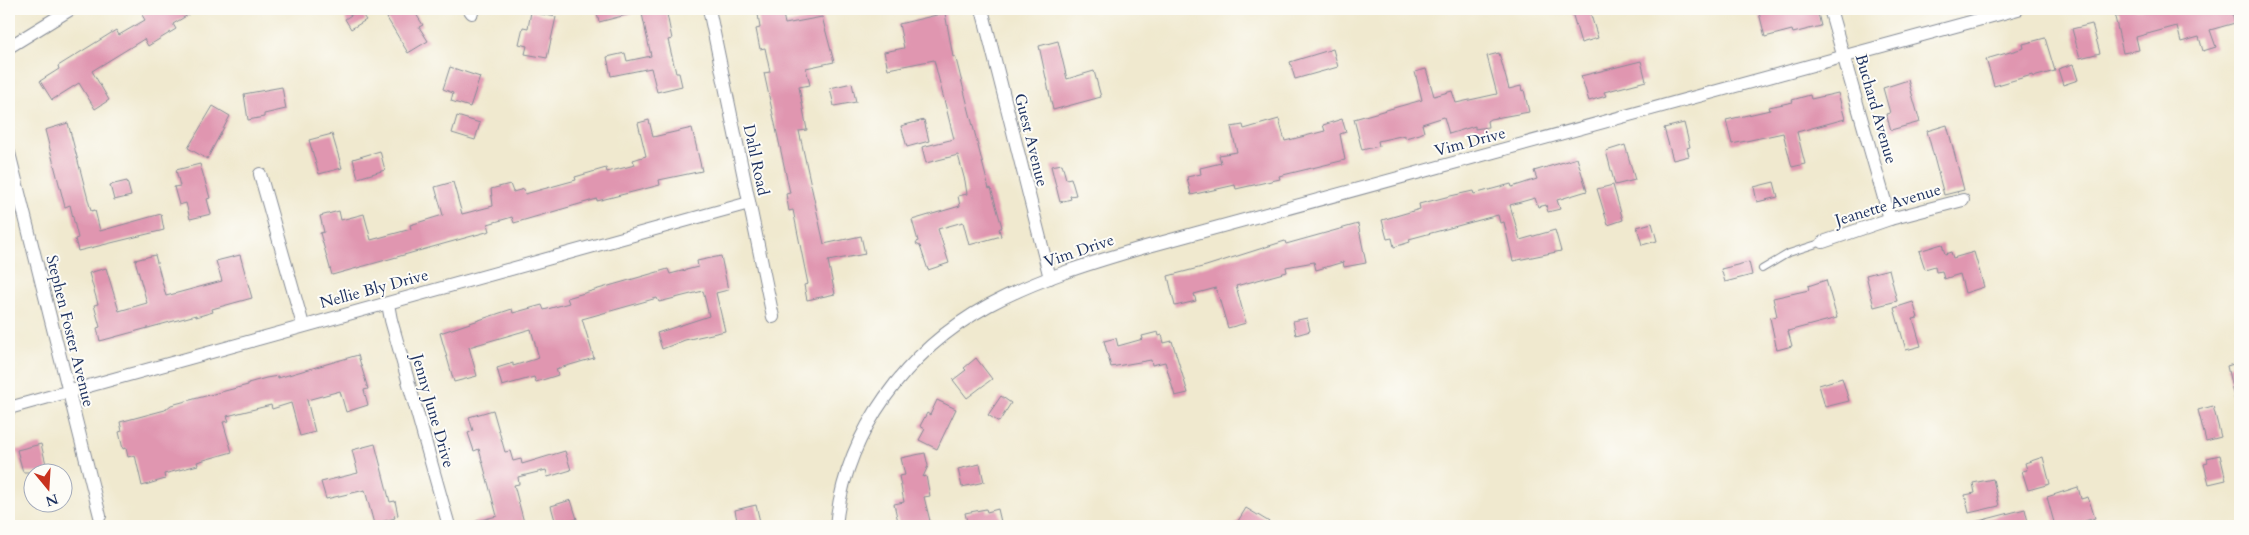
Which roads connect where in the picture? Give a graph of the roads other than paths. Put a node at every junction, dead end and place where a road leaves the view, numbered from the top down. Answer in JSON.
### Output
{"nodes":[{"id":1,"x":71,"y":9,"type":"edge"},
{"id":2,"x":709,"y":9,"type":"edge"},
{"id":3,"x":982,"y":9,"type":"edge"},
{"id":4,"x":1830,"y":9,"type":"edge"},
{"id":5,"x":2018,"y":9,"type":"edge"},
{"id":6,"x":9,"y":48,"type":"edge"},
{"id":7,"x":1844,"y":56,"type":"junction"},
{"id":8,"x":9,"y":154,"type":"edge"},
{"id":9,"x":260,"y":174,"type":"dead end"},
{"id":10,"x":1963,"y":200,"type":"dead end"},
{"id":11,"x":749,"y":202,"type":"junction"},
{"id":12,"x":1890,"y":219,"type":"junction"},
{"id":13,"x":1822,"y":242,"type":"joint"},
{"id":14,"x":1762,"y":269,"type":"dead end"},
{"id":15,"x":1050,"y":278,"type":"junction"},
{"id":16,"x":388,"y":304,"type":"junction"},
{"id":17,"x":773,"y":317,"type":"dead end"},
{"id":18,"x":303,"y":325,"type":"junction"},
{"id":19,"x":69,"y":392,"type":"junction"},
{"id":20,"x":9,"y":408,"type":"edge"},
{"id":21,"x":100,"y":516,"type":"dead end"},
{"id":22,"x":449,"y":526,"type":"edge"},
{"id":23,"x":836,"y":526,"type":"edge"}],
"edges":[{"from":1,"to":6,"type":"street"},
{"from":2,"to":11,"type":"street","name":"Dahl Road"},
{"from":3,"to":15,"type":"street","name":"Guest Avenue"},
{"from":4,"to":7,"type":"street","name":"Buchard Avenue"},
{"from":5,"to":7,"type":"street","name":"Vim Drive"},
{"from":7,"to":12,"type":"street","name":"Buchard Avenue"},
{"from":7,"to":15,"type":"street","name":"Vim Drive"},
{"from":8,"to":19,"type":"street","name":"Stephen Foster Avenue"},
{"from":9,"to":18,"type":"street"},
{"from":10,"to":12,"type":"street","name":"Jeanette Avenue"},
{"from":11,"to":16,"type":"street","name":"Nellie Bly Drive"},
{"from":11,"to":17,"type":"street","name":"Dahl Road"},
{"from":12,"to":13,"type":"street","name":"Jeanette Avenue"},
{"from":13,"to":14,"type":"lane"},
{"from":15,"to":23,"type":"street","name":"Vim Drive"},
{"from":16,"to":18,"type":"street","name":"Nellie Bly Drive"},
{"from":16,"to":22,"type":"street","name":"Jenny June Drive"},
{"from":18,"to":19,"type":"street","name":"Nellie Bly Drive"},
{"from":19,"to":20,"type":"street","name":"Nellie Bly Drive"},
{"from":19,"to":21,"type":"street","name":"Stephen Foster Avenue"}]}
